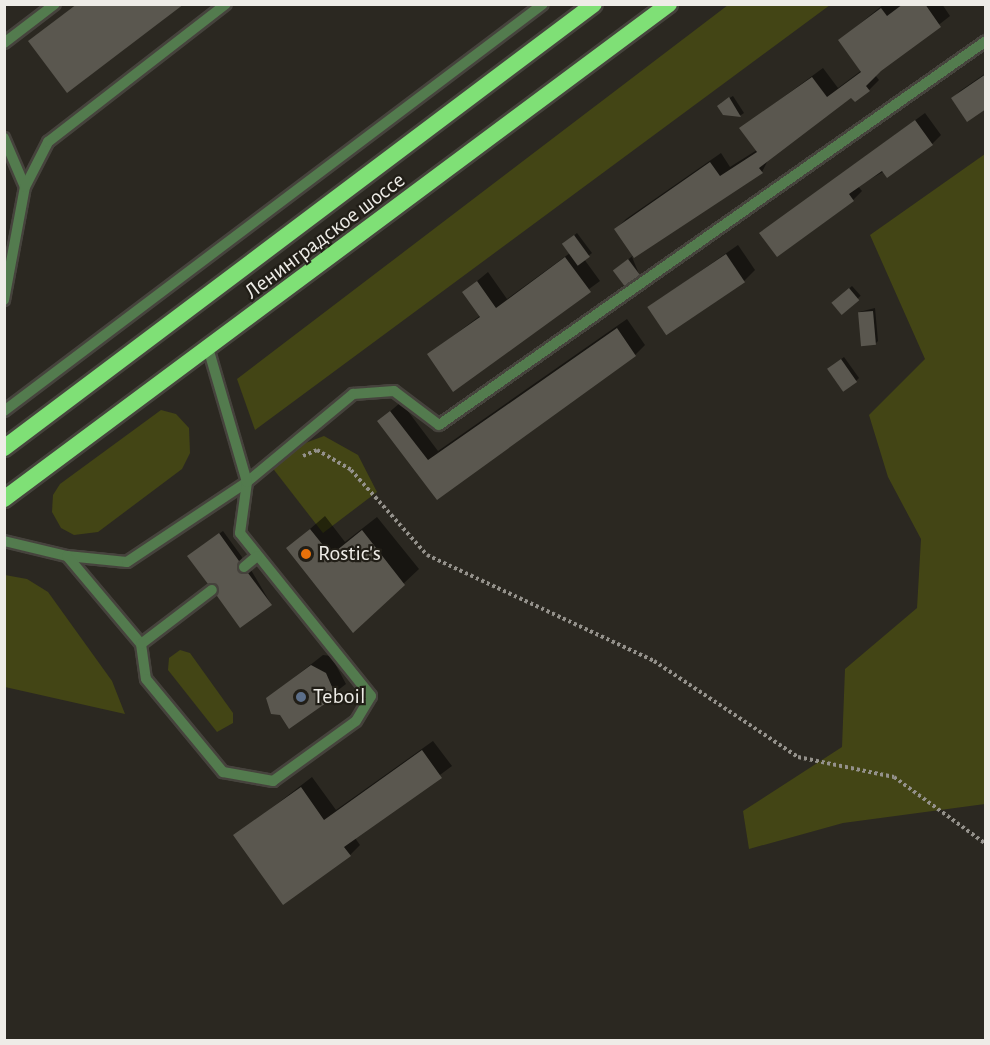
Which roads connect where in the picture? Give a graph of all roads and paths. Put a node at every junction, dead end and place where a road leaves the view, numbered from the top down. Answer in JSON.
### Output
{"nodes":[{"id":1,"x":55,"y":4,"type":"edge"},
{"id":2,"x":226,"y":4,"type":"edge"},
{"id":3,"x":543,"y":4,"type":"edge"},
{"id":4,"x":594,"y":4,"type":"edge"},
{"id":5,"x":669,"y":4,"type":"edge"},
{"id":6,"x":986,"y":41,"type":"edge"},
{"id":7,"x":4,"y":43,"type":"edge"},
{"id":8,"x":4,"y":138,"type":"edge"},
{"id":9,"x":25,"y":187,"type":"junction"},
{"id":10,"x":4,"y":300,"type":"edge"},
{"id":11,"x":209,"y":351,"type":"junction"},
{"id":12,"x":4,"y":411,"type":"edge"},
{"id":13,"x":4,"y":448,"type":"edge"},
{"id":14,"x":293,"y":464,"type":"dead end"},
{"id":15,"x":247,"y":483,"type":"junction"},
{"id":16,"x":4,"y":499,"type":"edge"},
{"id":17,"x":4,"y":541,"type":"edge"},
{"id":18,"x":67,"y":556,"type":"junction"},
{"id":19,"x":257,"y":556,"type":"junction"},
{"id":20,"x":244,"y":567,"type":"dead end"},
{"id":21,"x":212,"y":590,"type":"dead end"},
{"id":22,"x":141,"y":644,"type":"junction"},
{"id":23,"x":986,"y":844,"type":"edge"}],
"edges":[{"from":1,"to":7,"type":"lane"},
{"from":2,"to":9,"type":"lane"},
{"from":3,"to":12,"type":"lane"},
{"from":4,"to":13,"type":"highway","name":"Ленинградское шоссе"},
{"from":5,"to":11,"type":"highway","name":"Ленинградское шоссе"},
{"from":6,"to":15,"type":"lane"},
{"from":8,"to":9,"type":"lane"},
{"from":9,"to":10,"type":"lane"},
{"from":11,"to":15,"type":"lane"},
{"from":11,"to":16,"type":"highway","name":"Ленинградское шоссе"},
{"from":14,"to":23,"type":"path"},
{"from":15,"to":18,"type":"lane"},
{"from":15,"to":19,"type":"lane"},
{"from":17,"to":18,"type":"lane"},
{"from":18,"to":22,"type":"lane"},
{"from":19,"to":20,"type":"lane"},
{"from":19,"to":22,"type":"lane"},
{"from":21,"to":22,"type":"lane"}]}
